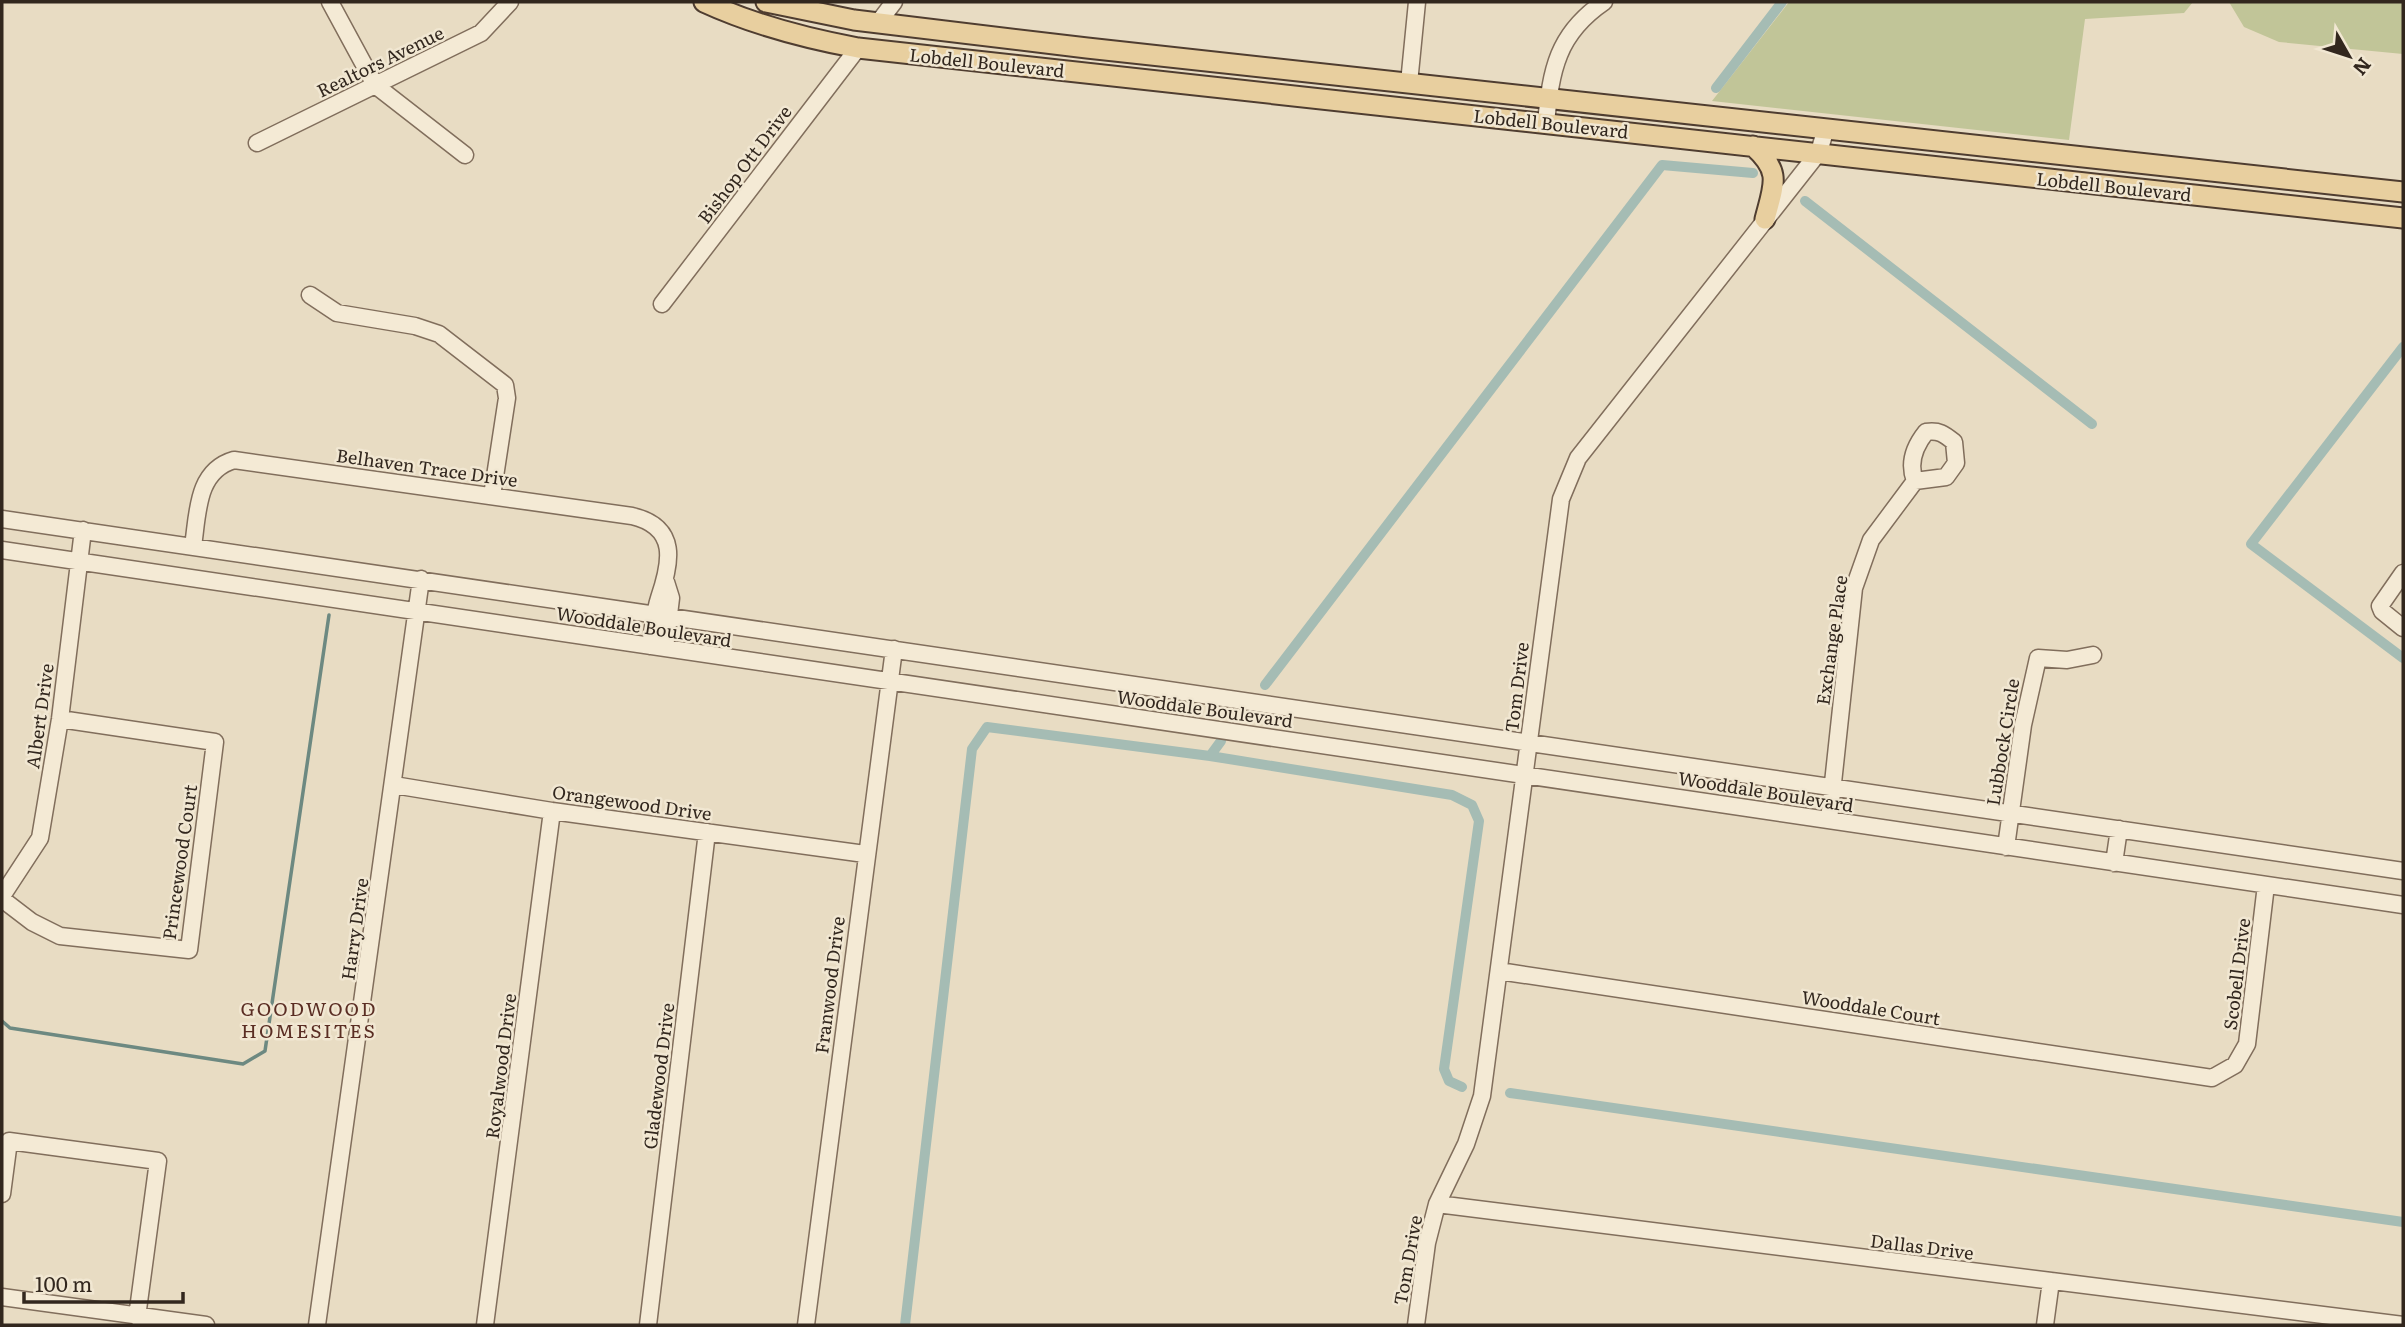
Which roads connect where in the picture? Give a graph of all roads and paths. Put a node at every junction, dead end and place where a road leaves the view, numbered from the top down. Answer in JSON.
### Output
{"nodes":[{"id":1,"x":330,"y":2,"type":"edge"},
{"id":2,"x":510,"y":2,"type":"edge"},
{"id":3,"x":704,"y":2,"type":"edge"},
{"id":4,"x":766,"y":2,"type":"edge"},
{"id":5,"x":894,"y":2,"type":"edge"},
{"id":6,"x":1417,"y":2,"type":"edge"},
{"id":7,"x":1604,"y":2,"type":"edge"},
{"id":8,"x":878,"y":23,"type":"junction"},
{"id":9,"x":858,"y":48,"type":"junction"},
{"id":10,"x":1117,"y":50,"type":"junction"},
{"id":11,"x":1115,"y":75,"type":"junction"},
{"id":12,"x":1409,"y":83,"type":"junction"},
{"id":13,"x":374,"y":85,"type":"junction"},
{"id":14,"x":1465,"y":89,"type":"junction"},
{"id":15,"x":1549,"y":99,"type":"junction"},
{"id":16,"x":1463,"y":113,"type":"junction"},
{"id":17,"x":1546,"y":123,"type":"junction"},
{"id":18,"x":1826,"y":128,"type":"junction"},
{"id":19,"x":257,"y":143,"type":"dead end"},
{"id":20,"x":1753,"y":146,"type":"junction"},
{"id":21,"x":1819,"y":152,"type":"junction"},
{"id":22,"x":2043,"y":152,"type":"junction"},
{"id":23,"x":465,"y":155,"type":"dead end"},
{"id":24,"x":2097,"y":158,"type":"junction"},
{"id":25,"x":1973,"y":170,"type":"junction"},
{"id":26,"x":2095,"y":183,"type":"junction"},
{"id":27,"x":2349,"y":186,"type":"junction"},
{"id":28,"x":2403,"y":191,"type":"edge"},
{"id":29,"x":2282,"y":204,"type":"junction"},
{"id":30,"x":2403,"y":218,"type":"edge"},
{"id":31,"x":1765,"y":219,"type":"junction"},
{"id":32,"x":310,"y":295,"type":"dead end"},
{"id":33,"x":662,"y":304,"type":"dead end"},
{"id":34,"x":1915,"y":481,"type":"dead end"},
{"id":35,"x":492,"y":496,"type":"junction"},
{"id":36,"x":2,"y":519,"type":"edge"},
{"id":37,"x":83,"y":530,"type":"junction"},
{"id":38,"x":193,"y":546,"type":"junction"},
{"id":39,"x":2,"y":550,"type":"edge"},
{"id":40,"x":79,"y":562,"type":"junction"},
{"id":41,"x":2403,"y":573,"type":"edge"},
{"id":42,"x":421,"y":579,"type":"junction"},
{"id":43,"x":415,"y":611,"type":"junction"},
{"id":44,"x":662,"y":615,"type":"junction"},
{"id":45,"x":2403,"y":628,"type":"edge"},
{"id":46,"x":658,"y":647,"type":"junction"},
{"id":47,"x":894,"y":649,"type":"junction"},
{"id":48,"x":2093,"y":655,"type":"dead end"},
{"id":49,"x":889,"y":682,"type":"junction"},
{"id":50,"x":1197,"y":694,"type":"junction"},
{"id":51,"x":60,"y":719,"type":"junction"},
{"id":52,"x":1191,"y":725,"type":"junction"},
{"id":53,"x":1528,"y":743,"type":"junction"},
{"id":54,"x":1524,"y":773,"type":"junction"},
{"id":55,"x":394,"y":785,"type":"junction"},
{"id":56,"x":1832,"y":786,"type":"junction"},
{"id":57,"x":552,"y":811,"type":"junction"},
{"id":58,"x":2010,"y":813,"type":"junction"},
{"id":59,"x":1829,"y":820,"type":"junction"},
{"id":60,"x":2119,"y":829,"type":"junction"},
{"id":61,"x":707,"y":832,"type":"junction"},
{"id":62,"x":2007,"y":847,"type":"junction"},
{"id":63,"x":865,"y":854,"type":"junction"},
{"id":64,"x":2114,"y":863,"type":"junction"},
{"id":65,"x":2403,"y":871,"type":"edge"},
{"id":66,"x":2266,"y":885,"type":"junction"},
{"id":67,"x":2,"y":898,"type":"edge"},
{"id":68,"x":2403,"y":905,"type":"edge"},
{"id":69,"x":1499,"y":971,"type":"junction"},
{"id":70,"x":2235,"y":1065,"type":"joint"},
{"id":71,"x":2,"y":1194,"type":"edge"},
{"id":72,"x":1437,"y":1204,"type":"junction"},
{"id":73,"x":2051,"y":1281,"type":"junction"},
{"id":74,"x":2,"y":1297,"type":"edge"},
{"id":75,"x":137,"y":1317,"type":"junction"},
{"id":76,"x":206,"y":1325,"type":"edge"},
{"id":77,"x":317,"y":1325,"type":"edge"},
{"id":78,"x":485,"y":1325,"type":"edge"},
{"id":79,"x":648,"y":1325,"type":"edge"},
{"id":80,"x":806,"y":1325,"type":"edge"},
{"id":81,"x":1416,"y":1325,"type":"edge"},
{"id":82,"x":2046,"y":1325,"type":"edge"},
{"id":83,"x":2403,"y":1325,"type":"edge"}],
"edges":[{"from":1,"to":13,"type":"street"},
{"from":2,"to":13,"type":"street","name":"Realtors Avenue"},
{"from":3,"to":9,"type":"main road","name":"Lobdell Boulevard"},
{"from":4,"to":8,"type":"main road","name":"Lobdell Boulevard"},
{"from":5,"to":8,"type":"street"},
{"from":6,"to":12,"type":"street"},
{"from":7,"to":15,"type":"street"},
{"from":8,"to":9,"type":"main road"},
{"from":8,"to":10,"type":"main road","name":"Lobdell Boulevard"},
{"from":9,"to":11,"type":"main road","name":"Lobdell Boulevard"},
{"from":9,"to":33,"type":"street","name":"Bishop Ott Drive"},
{"from":10,"to":11,"type":"main road"},
{"from":10,"to":12,"type":"main road","name":"Lobdell Boulevard"},
{"from":11,"to":16,"type":"main road","name":"Lobdell Boulevard"},
{"from":12,"to":14,"type":"main road","name":"Lobdell Boulevard"},
{"from":13,"to":19,"type":"street","name":"Realtors Avenue"},
{"from":13,"to":23,"type":"street"},
{"from":14,"to":15,"type":"main road","name":"Lobdell Boulevard"},
{"from":14,"to":16,"type":"street"},
{"from":15,"to":17,"type":"street"},
{"from":15,"to":18,"type":"main road","name":"Lobdell Boulevard"},
{"from":16,"to":17,"type":"main road","name":"Lobdell Boulevard"},
{"from":17,"to":20,"type":"main road","name":"Lobdell Boulevard"},
{"from":18,"to":21,"type":"street","name":"Tom Drive"},
{"from":18,"to":22,"type":"main road","name":"Lobdell Boulevard"},
{"from":20,"to":21,"type":"main road","name":"Lobdell Boulevard"},
{"from":20,"to":31,"type":"main road"},
{"from":21,"to":25,"type":"main road","name":"Lobdell Boulevard"},
{"from":21,"to":31,"type":"street","name":"Tom Drive"},
{"from":22,"to":24,"type":"main road","name":"Lobdell Boulevard"},
{"from":22,"to":25,"type":"main road"},
{"from":24,"to":26,"type":"main road"},
{"from":24,"to":27,"type":"main road","name":"Lobdell Boulevard"},
{"from":25,"to":26,"type":"main road","name":"Lobdell Boulevard"},
{"from":26,"to":29,"type":"main road","name":"Lobdell Boulevard"},
{"from":27,"to":28,"type":"main road","name":"Lobdell Boulevard"},
{"from":27,"to":29,"type":"main road"},
{"from":29,"to":30,"type":"main road","name":"Lobdell Boulevard"},
{"from":31,"to":53,"type":"street","name":"Tom Drive"},
{"from":32,"to":35,"type":"street"},
{"from":34,"to":56,"type":"street","name":"Exchange Place"},
{"from":35,"to":38,"type":"street","name":"Belhaven Trace Drive"},
{"from":35,"to":44,"type":"street","name":"Belhaven Trace Drive"},
{"from":36,"to":37,"type":"street","name":"Wooddale Boulevard"},
{"from":37,"to":38,"type":"street","name":"Wooddale Boulevard"},
{"from":37,"to":40,"type":"street","name":"Albert Drive"},
{"from":38,"to":42,"type":"street","name":"Wooddale Boulevard"},
{"from":39,"to":40,"type":"street","name":"Wooddale Boulevard"},
{"from":40,"to":43,"type":"street","name":"Wooddale Boulevard"},
{"from":40,"to":51,"type":"street","name":"Albert Drive"},
{"from":41,"to":45,"type":"street"},
{"from":42,"to":43,"type":"street","name":"Harry Drive"},
{"from":42,"to":44,"type":"street","name":"Wooddale Boulevard"},
{"from":43,"to":46,"type":"street","name":"Wooddale Boulevard"},
{"from":43,"to":55,"type":"street","name":"Harry Drive"},
{"from":44,"to":46,"type":"street","name":"Belhaven Trace Drive"},
{"from":44,"to":47,"type":"street","name":"Wooddale Boulevard"},
{"from":46,"to":49,"type":"street","name":"Wooddale Boulevard"},
{"from":47,"to":49,"type":"street","name":"Franwood Drive"},
{"from":47,"to":50,"type":"street","name":"Wooddale Boulevard"},
{"from":48,"to":58,"type":"street","name":"Lubbock Circle"},
{"from":49,"to":52,"type":"street","name":"Wooddale Boulevard"},
{"from":49,"to":63,"type":"street","name":"Franwood Drive"},
{"from":50,"to":52,"type":"street"},
{"from":50,"to":53,"type":"street","name":"Wooddale Boulevard"},
{"from":51,"to":67,"type":"street","name":"Albert Drive"},
{"from":51,"to":67,"type":"street","name":"Princewood Court"},
{"from":52,"to":54,"type":"street","name":"Wooddale Boulevard"},
{"from":53,"to":54,"type":"street","name":"Tom Drive"},
{"from":53,"to":56,"type":"street","name":"Wooddale Boulevard"},
{"from":54,"to":59,"type":"street","name":"Wooddale Boulevard"},
{"from":54,"to":69,"type":"street","name":"Tom Drive"},
{"from":55,"to":57,"type":"street","name":"Orangewood Drive"},
{"from":55,"to":77,"type":"street","name":"Harry Drive"},
{"from":56,"to":58,"type":"street","name":"Wooddale Boulevard"},
{"from":56,"to":59,"type":"street","name":"Exchange Place"},
{"from":57,"to":61,"type":"street","name":"Orangewood Drive"},
{"from":57,"to":78,"type":"street","name":"Royalwood Drive"},
{"from":58,"to":60,"type":"street","name":"Wooddale Boulevard"},
{"from":58,"to":62,"type":"street","name":"Lubbock Circle"},
{"from":59,"to":62,"type":"street","name":"Wooddale Boulevard"},
{"from":60,"to":64,"type":"street"},
{"from":60,"to":65,"type":"street","name":"Wooddale Boulevard"},
{"from":61,"to":63,"type":"street","name":"Orangewood Drive"},
{"from":61,"to":79,"type":"street","name":"Gladewood Drive"},
{"from":62,"to":64,"type":"street","name":"Wooddale Boulevard"},
{"from":63,"to":80,"type":"street","name":"Franwood Drive"},
{"from":64,"to":66,"type":"street","name":"Wooddale Boulevard"},
{"from":66,"to":68,"type":"street","name":"Wooddale Boulevard"},
{"from":66,"to":70,"type":"street","name":"Scobell Drive"},
{"from":69,"to":70,"type":"street","name":"Wooddale Court"},
{"from":69,"to":72,"type":"street","name":"Tom Drive"},
{"from":71,"to":75,"type":"street"},
{"from":72,"to":73,"type":"street","name":"Dallas Drive"},
{"from":72,"to":81,"type":"street","name":"Tom Drive"},
{"from":73,"to":82,"type":"street"},
{"from":73,"to":83,"type":"street","name":"Dallas Drive"},
{"from":74,"to":75,"type":"street"},
{"from":75,"to":76,"type":"street"}]}
